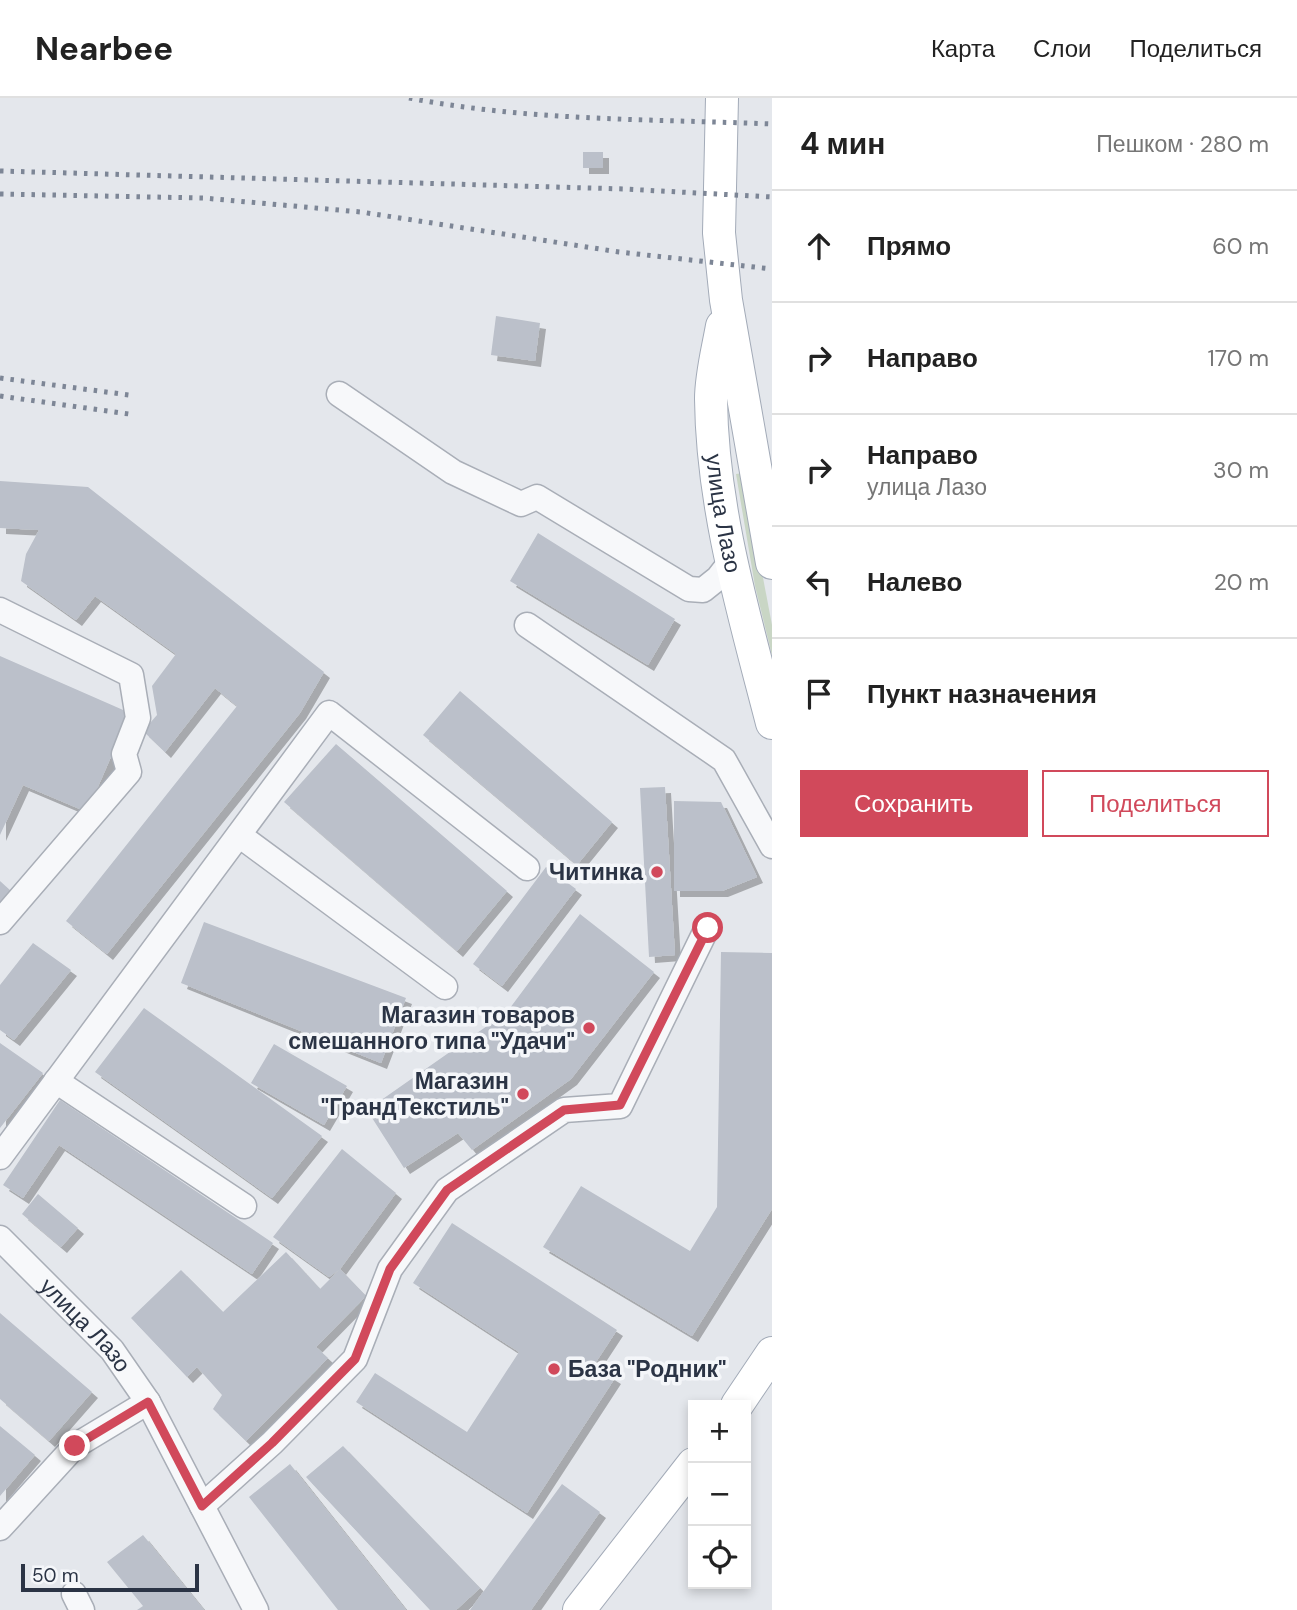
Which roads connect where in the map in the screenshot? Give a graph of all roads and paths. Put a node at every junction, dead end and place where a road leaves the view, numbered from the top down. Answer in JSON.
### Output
{"nodes":[{"id":1,"x":722,"y":98,"type":"edge"},
{"id":2,"x":726,"y":300,"type":"junction"},
{"id":3,"x":339,"y":394,"type":"dead end"},
{"id":4,"x":732,"y":560,"type":"junction"},
{"id":5,"x":772,"y":563,"type":"edge"},
{"id":6,"x":0,"y":610,"type":"edge"},
{"id":7,"x":527,"y":625,"type":"dead end"},
{"id":8,"x":772,"y":723,"type":"edge"},
{"id":9,"x":239,"y":835,"type":"junction"},
{"id":10,"x":772,"y":846,"type":"edge"},
{"id":11,"x":527,"y":868,"type":"dead end"},
{"id":12,"x":0,"y":922,"type":"edge"},
{"id":13,"x":708,"y":928,"type":"dead end"},
{"id":14,"x":445,"y":988,"type":"dead end"},
{"id":15,"x":56,"y":1081,"type":"junction"},
{"id":16,"x":0,"y":1157,"type":"edge"},
{"id":17,"x":244,"y":1206,"type":"dead end"},
{"id":18,"x":0,"y":1238,"type":"edge"},
{"id":19,"x":772,"y":1353,"type":"edge"},
{"id":20,"x":740,"y":1400,"type":"edge"},
{"id":21,"x":148,"y":1402,"type":"junction"},
{"id":22,"x":688,"y":1470,"type":"edge"},
{"id":23,"x":202,"y":1506,"type":"junction"},
{"id":24,"x":0,"y":1528,"type":"edge"},
{"id":25,"x":253,"y":1609,"type":"edge"},
{"id":26,"x":579,"y":1610,"type":"edge"}],
"edges":[{"from":1,"to":2,"type":"main road","name":"улица Лазо"},
{"from":2,"to":4,"type":"main road","name":"улица Лазо"},
{"from":2,"to":5,"type":"main road","name":"улица Лазо"},
{"from":3,"to":4,"type":"street"},
{"from":4,"to":8,"type":"main road","name":"улица Лазо"},
{"from":6,"to":12,"type":"street"},
{"from":7,"to":10,"type":"street"},
{"from":9,"to":11,"type":"street"},
{"from":9,"to":14,"type":"street"},
{"from":9,"to":15,"type":"street"},
{"from":13,"to":23,"type":"street"},
{"from":15,"to":16,"type":"street"},
{"from":15,"to":17,"type":"street"},
{"from":18,"to":21,"type":"street","name":"улица Лазо"},
{"from":19,"to":20,"type":"main road"},
{"from":21,"to":23,"type":"street","name":"улица Лазо"},
{"from":21,"to":24,"type":"street"},
{"from":22,"to":26,"type":"main road"},
{"from":23,"to":25,"type":"street","name":"улица Лазо"}]}
